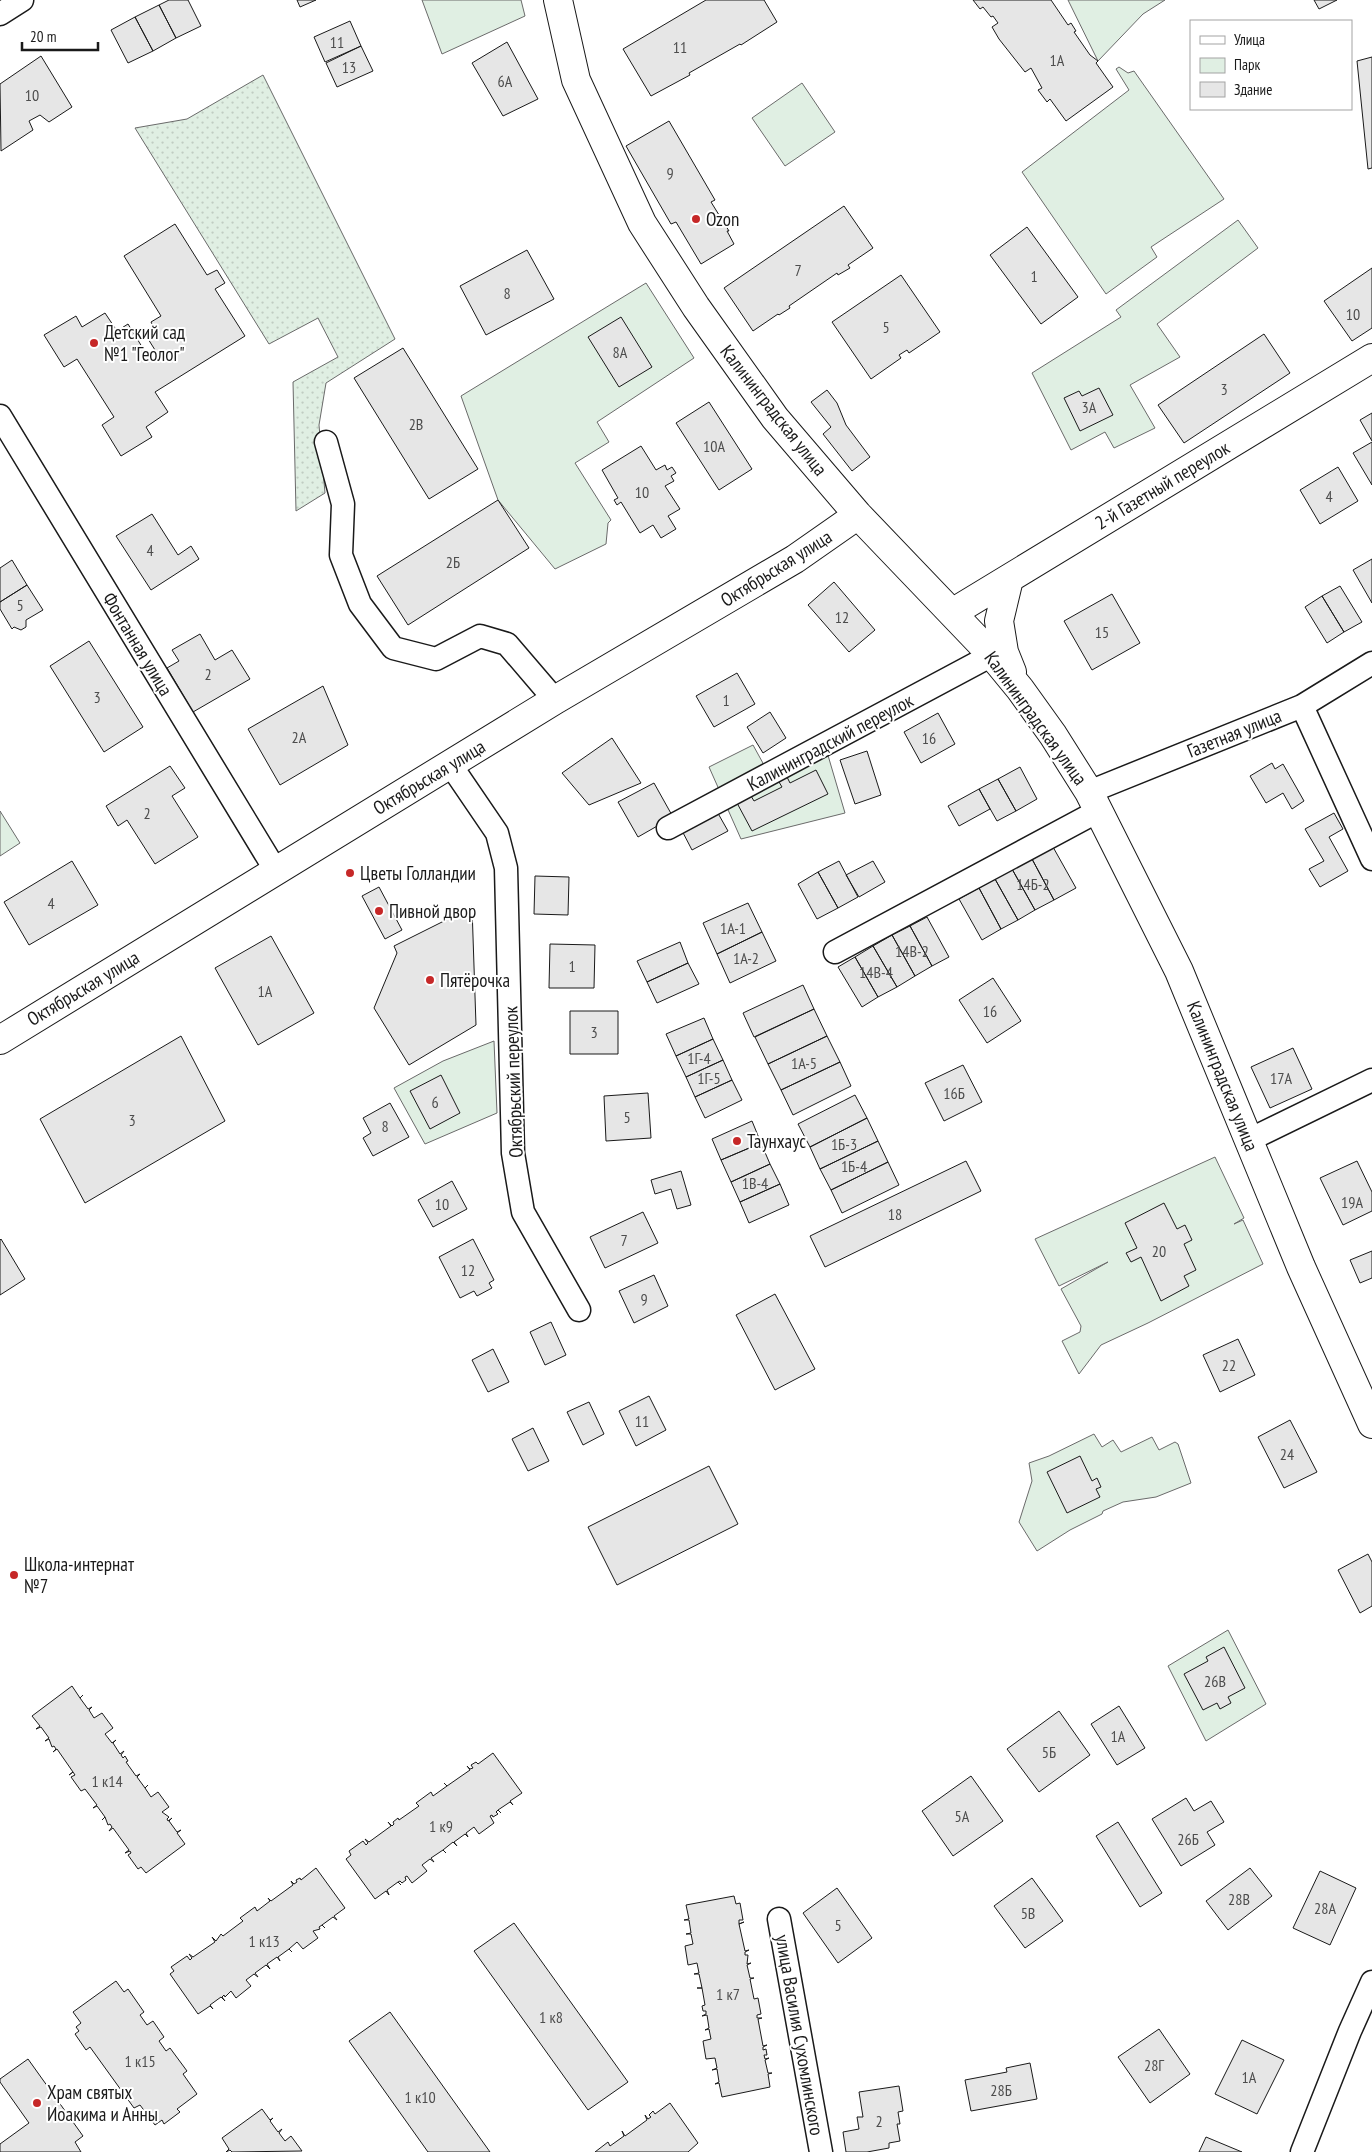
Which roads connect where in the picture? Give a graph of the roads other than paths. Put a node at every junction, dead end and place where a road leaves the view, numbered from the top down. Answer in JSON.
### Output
{"nodes":[{"id":1,"x":22,"y":0,"type":"edge"},
{"id":2,"x":558,"y":0,"type":"edge"},
{"id":3,"x":0,"y":14,"type":"edge"},
{"id":4,"x":1372,"y":358,"type":"edge"},
{"id":5,"x":0,"y":416,"type":"edge"},
{"id":6,"x":326,"y":442,"type":"dead end"},
{"id":7,"x":858,"y":515,"type":"junction"},
{"id":8,"x":1009,"y":579,"type":"junction"},
{"id":9,"x":952,"y":614,"type":"junction"},
{"id":10,"x":992,"y":655,"type":"junction"},
{"id":11,"x":1372,"y":663,"type":"edge"},
{"id":12,"x":1020,"y":689,"type":"junction"},
{"id":13,"x":555,"y":700,"type":"junction"},
{"id":14,"x":1302,"y":706,"type":"junction"},
{"id":15,"x":450,"y":764,"type":"junction"},
{"id":16,"x":1094,"y":801,"type":"junction"},
{"id":17,"x":668,"y":828,"type":"dead end"},
{"id":18,"x":1372,"y":860,"type":"edge"},
{"id":19,"x":276,"y":871,"type":"junction"},
{"id":20,"x":835,"y":952,"type":"dead end"},
{"id":21,"x":0,"y":1040,"type":"edge"},
{"id":22,"x":1372,"y":1080,"type":"edge"},
{"id":23,"x":1249,"y":1140,"type":"junction"},
{"id":24,"x":579,"y":1310,"type":"dead end"},
{"id":25,"x":1372,"y":1424,"type":"edge"},
{"id":26,"x":779,"y":1919,"type":"dead end"},
{"id":27,"x":1372,"y":1982,"type":"edge"},
{"id":28,"x":821,"y":2152,"type":"edge"},
{"id":29,"x":1302,"y":2152,"type":"edge"}],
"edges":[{"from":1,"to":3,"type":"street"},
{"from":2,"to":7,"type":"street","name":"Калининградская улица"},
{"from":4,"to":8,"type":"street","name":"2-й Газетный переулок"},
{"from":5,"to":19,"type":"street","name":"Фонтанная улица"},
{"from":6,"to":13,"type":"street"},
{"from":7,"to":9,"type":"street","name":"Калининградская улица"},
{"from":7,"to":13,"type":"street","name":"Октябрьская улица"},
{"from":8,"to":9,"type":"street","name":"2-й Газетный переулок"},
{"from":8,"to":12,"type":"street"},
{"from":9,"to":10,"type":"street","name":"Калининградская улица"},
{"from":10,"to":12,"type":"street","name":"Калининградская улица"},
{"from":10,"to":17,"type":"street","name":"Калининградский переулок"},
{"from":11,"to":14,"type":"street","name":"Газетная улица"},
{"from":12,"to":16,"type":"street","name":"Калининградская улица"},
{"from":13,"to":15,"type":"street","name":"Октябрьская улица"},
{"from":14,"to":16,"type":"street","name":"Газетная улица"},
{"from":14,"to":18,"type":"street"},
{"from":15,"to":19,"type":"street","name":"Октябрьская улица"},
{"from":15,"to":24,"type":"street","name":"Октябрьский переулок"},
{"from":16,"to":20,"type":"street","name":"Газетная улица"},
{"from":16,"to":23,"type":"street","name":"Калининградская улица"},
{"from":19,"to":21,"type":"street","name":"Октябрьская улица"},
{"from":22,"to":23,"type":"street"},
{"from":23,"to":25,"type":"street","name":"Калининградская улица"},
{"from":26,"to":28,"type":"street","name":"улица Василия Сухомлинского"},
{"from":27,"to":29,"type":"street"}]}
